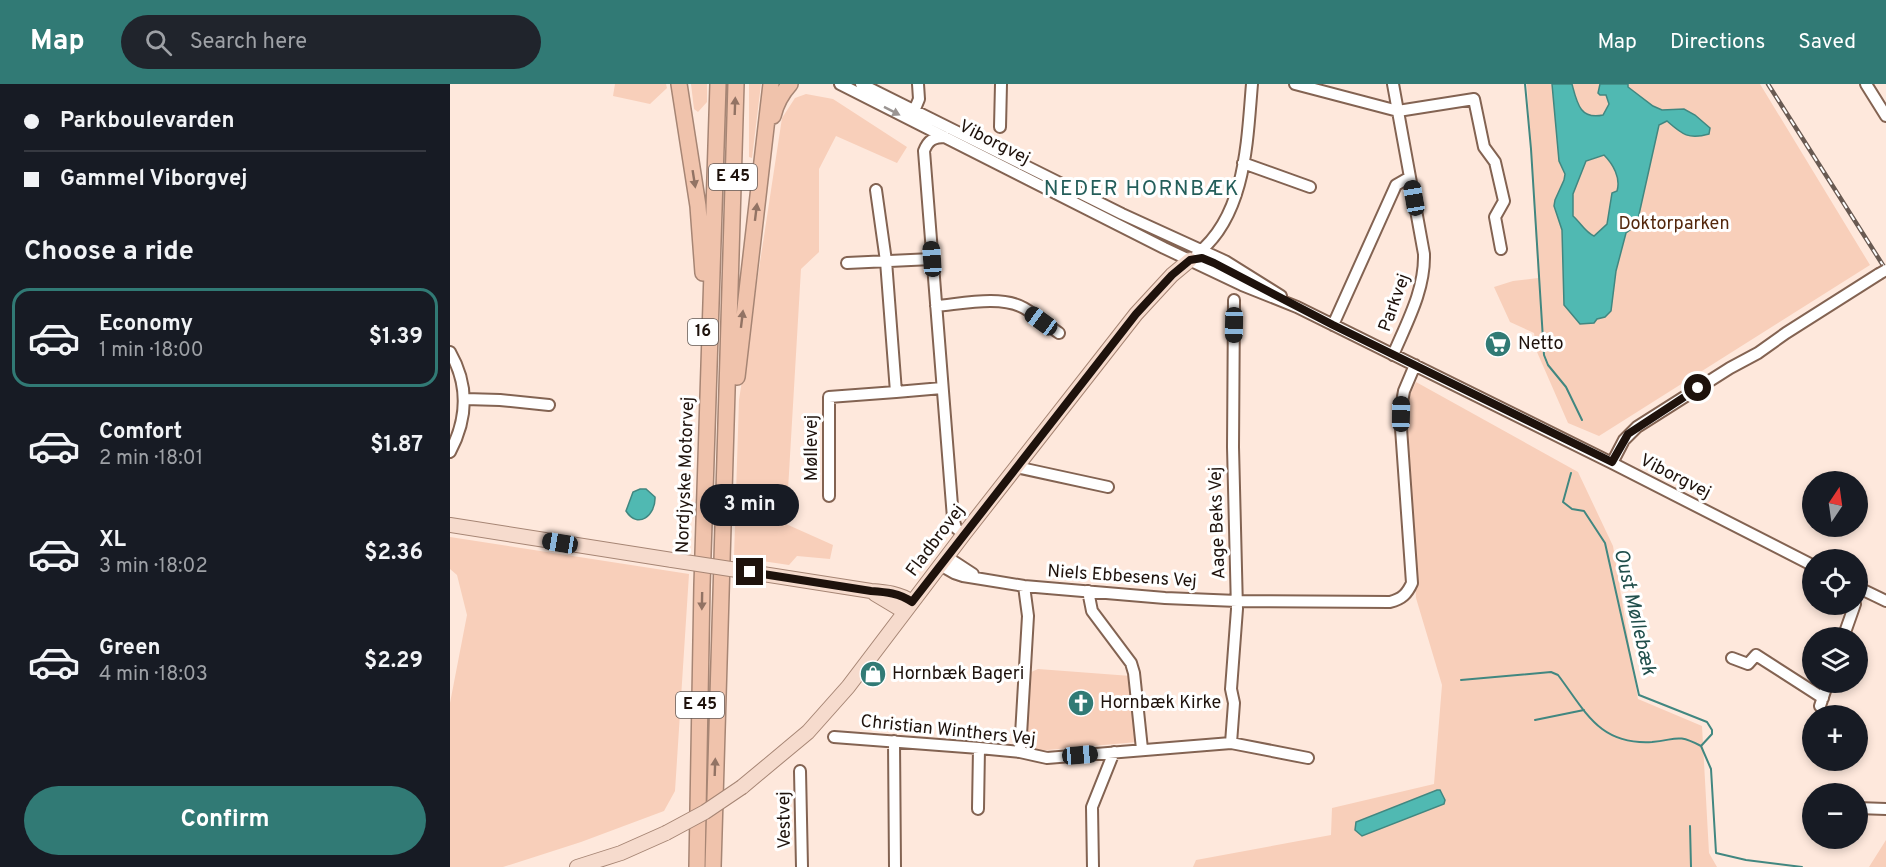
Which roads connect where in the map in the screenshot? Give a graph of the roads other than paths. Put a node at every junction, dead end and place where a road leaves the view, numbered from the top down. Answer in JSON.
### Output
{"nodes":[{"id":1,"x":679,"y":84,"type":"edge"},
{"id":2,"x":718,"y":84,"type":"edge"},
{"id":3,"x":736,"y":84,"type":"edge"},
{"id":4,"x":771,"y":84,"type":"edge"},
{"id":5,"x":790,"y":84,"type":"edge"},
{"id":6,"x":840,"y":84,"type":"edge"},
{"id":7,"x":861,"y":84,"type":"edge"},
{"id":8,"x":918,"y":84,"type":"edge"},
{"id":9,"x":1001,"y":84,"type":"edge"},
{"id":10,"x":1252,"y":84,"type":"edge"},
{"id":11,"x":1295,"y":84,"type":"edge"},
{"id":12,"x":1393,"y":84,"type":"edge"},
{"id":13,"x":1866,"y":84,"type":"edge"},
{"id":14,"x":1884,"y":110,"type":"edge"},
{"id":15,"x":914,"y":111,"type":"junction"},
{"id":16,"x":1398,"y":111,"type":"junction"},
{"id":17,"x":999,"y":127,"type":"dead end"},
{"id":18,"x":945,"y":137,"type":"junction"},
{"id":19,"x":1243,"y":163,"type":"junction"},
{"id":20,"x":761,"y":171,"type":"junction"},
{"id":21,"x":1410,"y":177,"type":"junction"},
{"id":22,"x":1310,"y":187,"type":"dead end"},
{"id":23,"x":876,"y":190,"type":"dead end"},
{"id":24,"x":1115,"y":222,"type":"junction"},
{"id":25,"x":1501,"y":249,"type":"dead end"},
{"id":26,"x":1202,"y":251,"type":"junction"},
{"id":27,"x":932,"y":259,"type":"junction"},
{"id":28,"x":1190,"y":260,"type":"junction"},
{"id":29,"x":886,"y":261,"type":"junction"},
{"id":30,"x":847,"y":263,"type":"dead end"},
{"id":31,"x":1883,"y":272,"type":"edge"},
{"id":32,"x":1234,"y":300,"type":"dead end"},
{"id":33,"x":936,"y":306,"type":"junction"},
{"id":34,"x":1297,"y":307,"type":"junction"},
{"id":35,"x":1333,"y":325,"type":"junction"},
{"id":36,"x":1059,"y":333,"type":"dead end"},
{"id":37,"x":450,"y":352,"type":"edge"},
{"id":38,"x":1393,"y":355,"type":"junction"},
{"id":39,"x":1415,"y":365,"type":"junction"},
{"id":40,"x":942,"y":388,"type":"junction"},
{"id":41,"x":896,"y":392,"type":"junction"},
{"id":42,"x":465,"y":399,"type":"junction"},
{"id":43,"x":549,"y":405,"type":"dead end"},
{"id":44,"x":450,"y":452,"type":"edge"},
{"id":45,"x":1612,"y":462,"type":"junction"},
{"id":46,"x":1016,"y":467,"type":"junction"},
{"id":47,"x":1108,"y":488,"type":"dead end"},
{"id":48,"x":829,"y":496,"type":"dead end"},
{"id":49,"x":450,"y":525,"type":"edge"},
{"id":50,"x":964,"y":534,"type":"junction"},
{"id":51,"x":704,"y":543,"type":"junction"},
{"id":52,"x":1802,"y":560,"type":"edge"},
{"id":53,"x":944,"y":561,"type":"junction"},
{"id":54,"x":720,"y":586,"type":"junction"},
{"id":55,"x":1024,"y":586,"type":"junction"},
{"id":56,"x":1088,"y":591,"type":"junction"},
{"id":57,"x":1868,"y":595,"type":"edge"},
{"id":58,"x":1237,"y":601,"type":"junction"},
{"id":59,"x":1886,"y":601,"type":"edge"},
{"id":60,"x":908,"y":607,"type":"junction"},
{"id":61,"x":1732,"y":658,"type":"dead end"},
{"id":62,"x":1802,"y":688,"type":"edge"},
{"id":63,"x":1809,"y":693,"type":"edge"},
{"id":64,"x":1824,"y":693,"type":"edge"},
{"id":65,"x":834,"y":737,"type":"dead end"},
{"id":66,"x":894,"y":741,"type":"junction"},
{"id":67,"x":1231,"y":743,"type":"junction"},
{"id":68,"x":979,"y":748,"type":"junction"},
{"id":69,"x":1142,"y":749,"type":"junction"},
{"id":70,"x":1020,"y":752,"type":"junction"},
{"id":71,"x":1114,"y":752,"type":"junction"},
{"id":72,"x":1308,"y":758,"type":"dead end"},
{"id":73,"x":800,"y":771,"type":"dead end"},
{"id":74,"x":1868,"y":808,"type":"edge"},
{"id":75,"x":978,"y":809,"type":"dead end"},
{"id":76,"x":1886,"y":809,"type":"edge"},
{"id":77,"x":577,"y":867,"type":"edge"},
{"id":78,"x":697,"y":867,"type":"edge"},
{"id":79,"x":713,"y":867,"type":"edge"},
{"id":80,"x":802,"y":867,"type":"edge"},
{"id":81,"x":895,"y":867,"type":"edge"},
{"id":82,"x":1092,"y":867,"type":"edge"}],
"edges":[{"from":1,"to":51,"type":"highway","number":"16","one_way":true},
{"from":2,"to":51,"type":"highway","name":"Nordjyske Motorvej","number":"E 45"},
{"from":54,"to":3,"type":"highway","name":"Nordjyske Motorvej","number":"E 45","one_way":true},
{"from":4,"to":20,"type":"highway","number":"16"},
{"from":5,"to":20,"type":"highway"},
{"from":6,"to":18,"type":"street","name":"Viborgvej","one_way":true},
{"from":7,"to":15,"type":"street","name":"Viborgvej"},
{"from":8,"to":15,"type":"street"},
{"from":9,"to":17,"type":"street"},
{"from":10,"to":19,"type":"street","name":"Fladbrovej"},
{"from":11,"to":16,"type":"street"},
{"from":12,"to":16,"type":"street","name":"Parkvej"},
{"from":13,"to":14,"type":"street"},
{"from":15,"to":26,"type":"street","name":"Viborgvej"},
{"from":16,"to":21,"type":"street","name":"Parkvej"},
{"from":16,"to":25,"type":"street"},
{"from":18,"to":24,"type":"street","name":"Viborgvej"},
{"from":18,"to":27,"type":"street"},
{"from":19,"to":22,"type":"street"},
{"from":19,"to":26,"type":"street","name":"Fladbrovej"},
{"from":54,"to":20,"type":"highway","number":"16","one_way":true},
{"from":21,"to":35,"type":"street"},
{"from":21,"to":38,"type":"street","name":"Parkvej"},
{"from":23,"to":29,"type":"street"},
{"from":24,"to":26,"type":"street"},
{"from":24,"to":28,"type":"street","name":"Viborgvej"},
{"from":26,"to":28,"type":"street","name":"Fladbrovej"},
{"from":26,"to":34,"type":"street","name":"Viborgvej"},
{"from":27,"to":29,"type":"street"},
{"from":27,"to":33,"type":"street"},
{"from":28,"to":34,"type":"street","name":"Viborgvej"},
{"from":28,"to":46,"type":"main road","name":"Fladbrovej"},
{"from":29,"to":30,"type":"street"},
{"from":29,"to":41,"type":"street"},
{"from":31,"to":45,"type":"street"},
{"from":32,"to":58,"type":"street","name":"Aage Beks Vej"},
{"from":33,"to":36,"type":"street"},
{"from":33,"to":40,"type":"street"},
{"from":34,"to":35,"type":"street","name":"Viborgvej"},
{"from":35,"to":38,"type":"street","name":"Viborgvej"},
{"from":37,"to":42,"type":"street"},
{"from":38,"to":39,"type":"street","name":"Viborgvej"},
{"from":39,"to":45,"type":"street","name":"Viborgvej"},
{"from":39,"to":58,"type":"street","name":"Niels Ebbesens Vej"},
{"from":40,"to":41,"type":"street","name":"Møllevej"},
{"from":40,"to":50,"type":"street"},
{"from":41,"to":48,"type":"street","name":"Møllevej"},
{"from":42,"to":43,"type":"street"},
{"from":42,"to":44,"type":"street"},
{"from":45,"to":52,"type":"street","name":"Viborgvej"},
{"from":46,"to":47,"type":"street"},
{"from":46,"to":50,"type":"main road","name":"Fladbrovej"},
{"from":49,"to":60,"type":"main road","bridge":true},
{"from":50,"to":53,"type":"main road","name":"Fladbrovej"},
{"from":51,"to":78,"type":"highway","name":"Nordjyske Motorvej","number":"E 45","one_way":true},
{"from":53,"to":55,"type":"street","name":"Niels Ebbesens Vej"},
{"from":53,"to":60,"type":"main road","name":"Fladbrovej"},
{"from":79,"to":54,"type":"highway","name":"Nordjyske Motorvej","number":"E 45","one_way":true},
{"from":55,"to":56,"type":"street","name":"Niels Ebbesens Vej"},
{"from":55,"to":70,"type":"street"},
{"from":56,"to":58,"type":"street","name":"Niels Ebbesens Vej"},
{"from":56,"to":69,"type":"street"},
{"from":57,"to":59,"type":"street"},
{"from":58,"to":67,"type":"street","name":"Aage Beks Vej"},
{"from":60,"to":77,"type":"main road","name":"Fladbrovej","bridge":true},
{"from":61,"to":62,"type":"street"},
{"from":63,"to":64,"type":"street"},
{"from":65,"to":66,"type":"street","name":"Christian Winthers Vej"},
{"from":66,"to":68,"type":"street","name":"Christian Winthers Vej"},
{"from":66,"to":81,"type":"street"},
{"from":67,"to":69,"type":"street","name":"Christian Winthers Vej"},
{"from":67,"to":72,"type":"street","name":"Christian Winthers Vej"},
{"from":68,"to":70,"type":"street","name":"Christian Winthers Vej"},
{"from":68,"to":75,"type":"street"},
{"from":69,"to":71,"type":"street","name":"Christian Winthers Vej"},
{"from":70,"to":71,"type":"street","name":"Christian Winthers Vej"},
{"from":71,"to":82,"type":"street"},
{"from":73,"to":80,"type":"street","name":"Vestvej"},
{"from":74,"to":76,"type":"street"}]}
